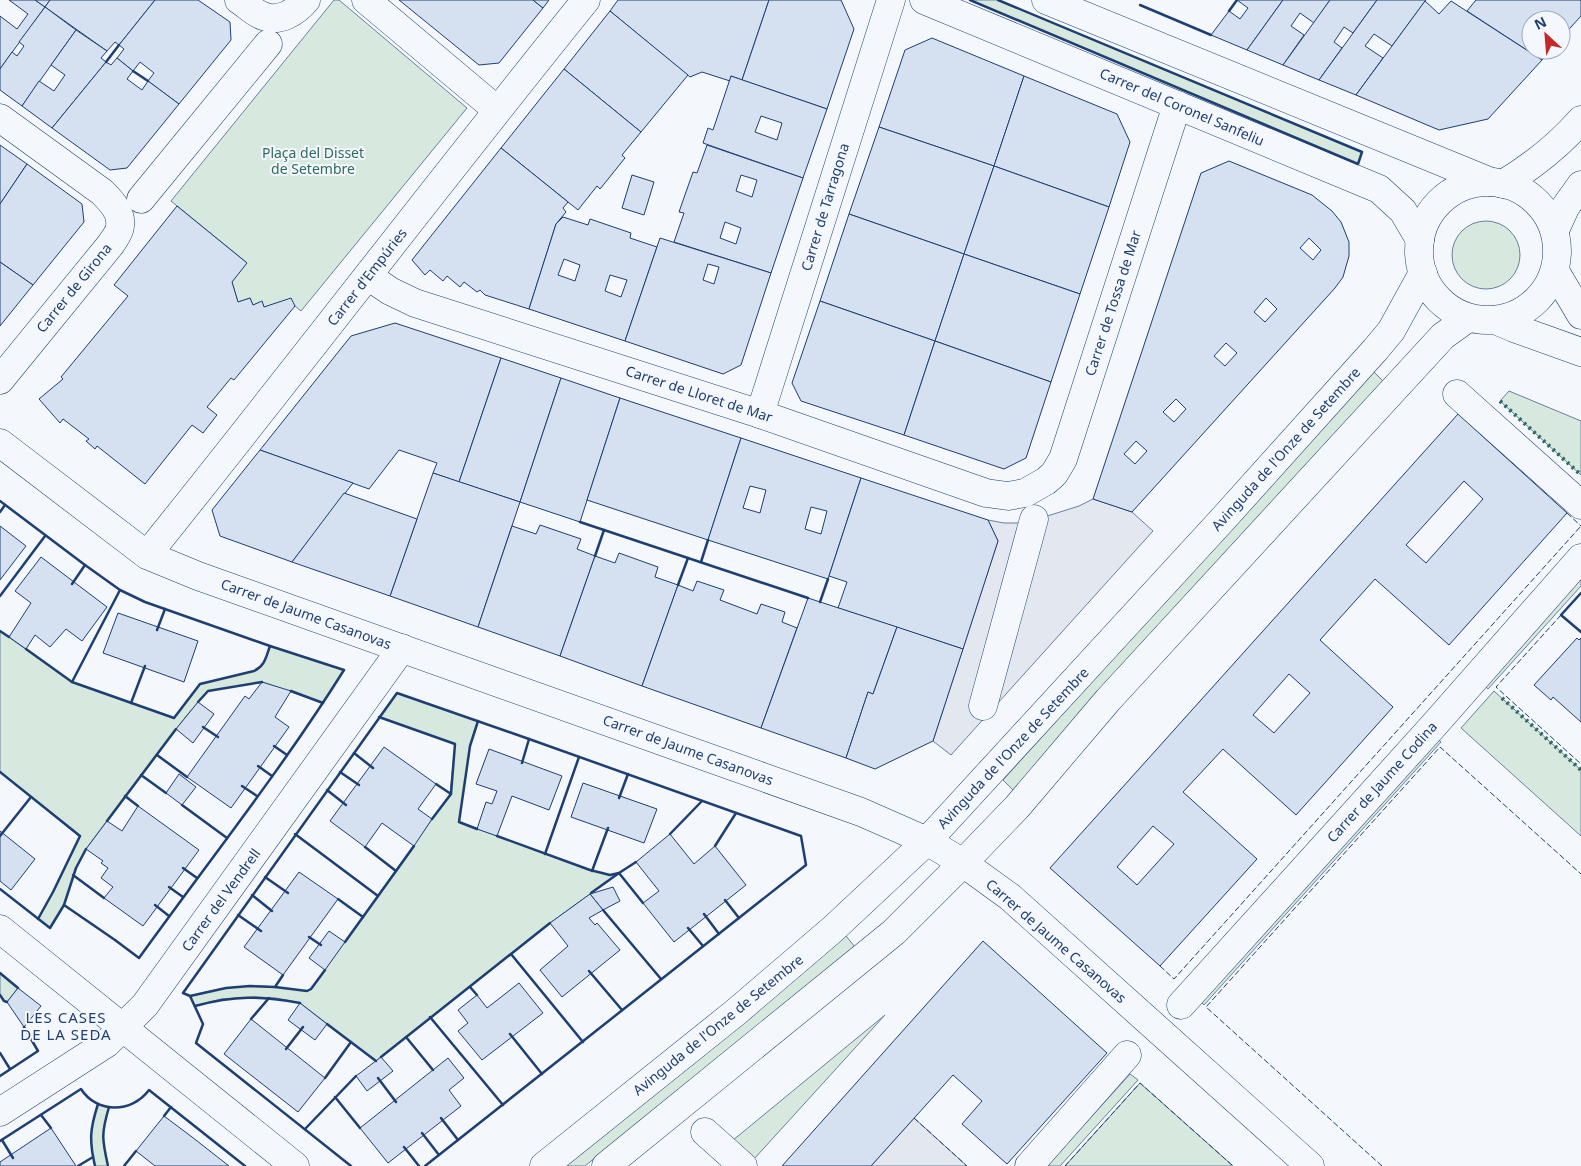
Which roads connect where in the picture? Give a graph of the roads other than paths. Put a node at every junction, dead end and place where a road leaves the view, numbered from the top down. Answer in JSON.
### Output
{"nodes":[{"id":1,"x":306,"y":0,"type":"edge"},
{"id":2,"x":366,"y":0,"type":"edge"},
{"id":3,"x":586,"y":0,"type":"edge"},
{"id":4,"x":891,"y":0,"type":"edge"},
{"id":5,"x":924,"y":0,"type":"edge"},
{"id":6,"x":1046,"y":0,"type":"edge"},
{"id":7,"x":250,"y":8,"type":"edge"},
{"id":8,"x":268,"y":44,"type":"dead end"},
{"id":9,"x":1177,"y":105,"type":"junction"},
{"id":10,"x":497,"y":110,"type":"junction"},
{"id":11,"x":0,"y":118,"type":"edge"},
{"id":12,"x":1581,"y":120,"type":"edge"},
{"id":13,"x":1497,"y":183,"type":"junction"},
{"id":14,"x":1581,"y":185,"type":"edge"},
{"id":15,"x":141,"y":199,"type":"dead end"},
{"id":16,"x":1555,"y":230,"type":"junction"},
{"id":17,"x":1420,"y":240,"type":"junction"},
{"id":18,"x":1555,"y":271,"type":"junction"},
{"id":19,"x":1423,"y":273,"type":"junction"},
{"id":20,"x":368,"y":276,"type":"junction"},
{"id":21,"x":1581,"y":314,"type":"edge"},
{"id":22,"x":1468,"y":318,"type":"junction"},
{"id":23,"x":1495,"y":320,"type":"junction"},
{"id":24,"x":1581,"y":352,"type":"edge"},
{"id":25,"x":0,"y":380,"type":"edge"},
{"id":26,"x":1457,"y":394,"type":"dead end"},
{"id":27,"x":760,"y":414,"type":"junction"},
{"id":28,"x":0,"y":443,"type":"edge"},
{"id":29,"x":1032,"y":488,"type":"joint"},
{"id":30,"x":1581,"y":505,"type":"edge"},
{"id":31,"x":1034,"y":519,"type":"dead end"},
{"id":32,"x":148,"y":554,"type":"junction"},
{"id":33,"x":1581,"y":558,"type":"edge"},
{"id":34,"x":402,"y":648,"type":"junction"},
{"id":35,"x":983,"y":706,"type":"dead end"},
{"id":36,"x":926,"y":841,"type":"junction"},
{"id":37,"x":963,"y":863,"type":"junction"},
{"id":38,"x":0,"y":929,"type":"edge"},
{"id":39,"x":1181,"y":1005,"type":"dead end"},
{"id":40,"x":123,"y":1028,"type":"junction"},
{"id":41,"x":1127,"y":1055,"type":"dead end"},
{"id":42,"x":0,"y":1112,"type":"edge"},
{"id":43,"x":705,"y":1132,"type":"dead end"},
{"id":44,"x":296,"y":1166,"type":"edge"},
{"id":45,"x":544,"y":1166,"type":"edge"},
{"id":46,"x":606,"y":1166,"type":"edge"},
{"id":47,"x":743,"y":1166,"type":"edge"},
{"id":48,"x":1029,"y":1166,"type":"edge"},
{"id":49,"x":1310,"y":1166,"type":"edge"}],
"edges":[{"from":1,"to":7,"type":"street"},
{"from":2,"to":10,"type":"street"},
{"from":3,"to":10,"type":"street","name":"Carrer d'Empúries"},
{"from":4,"to":27,"type":"street","name":"Carrer de Tarragona"},
{"from":5,"to":9,"type":"street","name":"Carrer del Coronel Sanfeliu"},
{"from":6,"to":13,"type":"street"},
{"from":8,"to":15,"type":"street"},
{"from":9,"to":17,"type":"street","name":"Carrer del Coronel Sanfeliu"},
{"from":9,"to":29,"type":"street","name":"Carrer de Tossa de Mar"},
{"from":10,"to":20,"type":"street","name":"Carrer d'Empúries"},
{"from":11,"to":25,"type":"street","name":"Carrer de Girona"},
{"from":12,"to":13,"type":"street"},
{"from":13,"to":16,"type":"street"},
{"from":13,"to":17,"type":"street"},
{"from":14,"to":16,"type":"street"},
{"from":16,"to":18,"type":"street"},
{"from":17,"to":19,"type":"street"},
{"from":18,"to":21,"type":"street"},
{"from":18,"to":23,"type":"street"},
{"from":19,"to":22,"type":"street"},
{"from":19,"to":36,"type":"street","name":"Avinguda de l'Onze de Setembre"},
{"from":20,"to":27,"type":"street","name":"Carrer de Lloret de Mar"},
{"from":20,"to":32,"type":"street","name":"Carrer d'Empúries"},
{"from":22,"to":23,"type":"street"},
{"from":22,"to":37,"type":"street"},
{"from":23,"to":24,"type":"street"},
{"from":26,"to":30,"type":"street"},
{"from":27,"to":29,"type":"street","name":"Carrer de Lloret de Mar"},
{"from":28,"to":32,"type":"street","name":"Carrer de Jaume Casanovas"},
{"from":31,"to":35,"type":"street"},
{"from":32,"to":34,"type":"street","name":"Carrer de Jaume Casanovas"},
{"from":33,"to":39,"type":"street","name":"Carrer de Jaume Codina"},
{"from":34,"to":36,"type":"street","name":"Carrer de Jaume Casanovas"},
{"from":34,"to":40,"type":"street","name":"Carrer del Vendrell"},
{"from":36,"to":37,"type":"street","name":"Carrer de Jaume Casanovas"},
{"from":36,"to":45,"type":"street","name":"Avinguda de l'Onze de Setembre"},
{"from":37,"to":46,"type":"street"},
{"from":37,"to":49,"type":"street","name":"Carrer de Jaume Casanovas"},
{"from":38,"to":40,"type":"street"},
{"from":40,"to":42,"type":"street","name":"Carrer del Vendrell"},
{"from":40,"to":44,"type":"street"},
{"from":41,"to":48,"type":"street"},
{"from":43,"to":47,"type":"street"}]}
